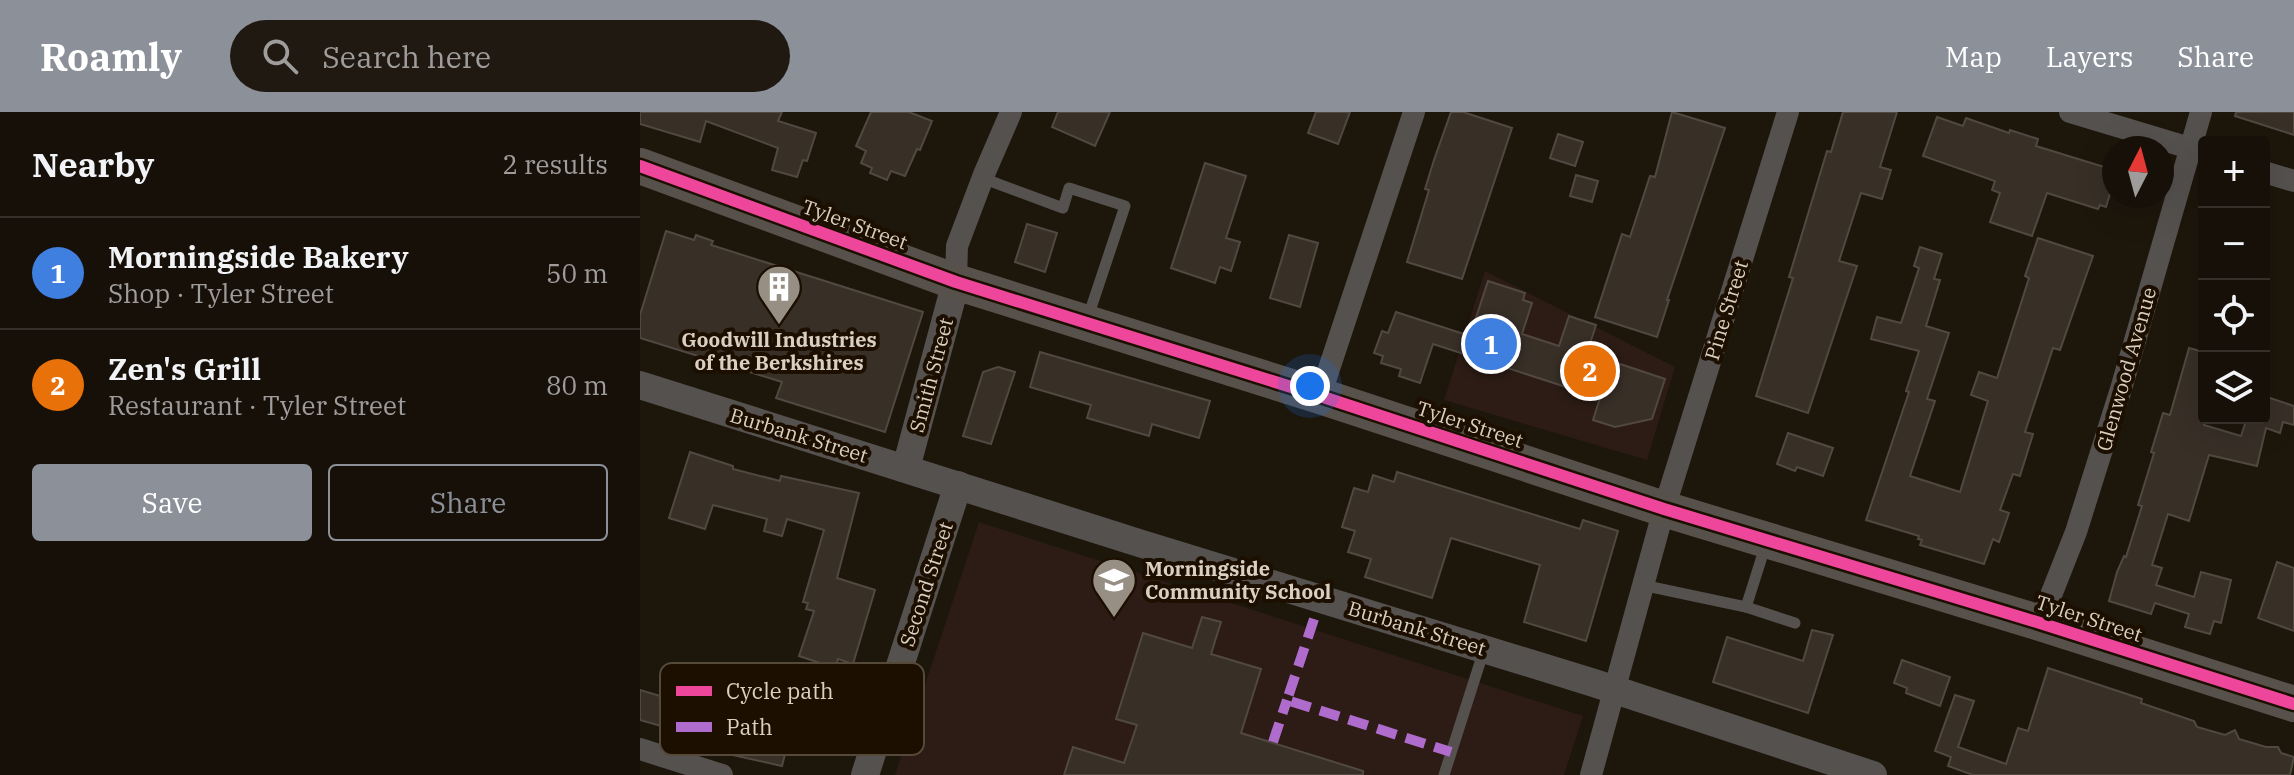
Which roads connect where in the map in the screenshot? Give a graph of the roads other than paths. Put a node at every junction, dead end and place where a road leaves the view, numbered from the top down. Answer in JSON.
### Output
{"nodes":[{"id":1,"x":1011,"y":112,"type":"edge"},
{"id":2,"x":1414,"y":112,"type":"edge"},
{"id":3,"x":1788,"y":112,"type":"edge"},
{"id":4,"x":2070,"y":112,"type":"edge"},
{"id":5,"x":2201,"y":112,"type":"edge"},
{"id":6,"x":2197,"y":150,"type":"edge"},
{"id":7,"x":640,"y":166,"type":"edge"},
{"id":8,"x":2270,"y":174,"type":"edge"},
{"id":9,"x":982,"y":178,"type":"junction"},
{"id":10,"x":2294,"y":181,"type":"edge"},
{"id":11,"x":956,"y":282,"type":"junction"},
{"id":12,"x":1086,"y":323,"type":"junction"},
{"id":13,"x":640,"y":385,"type":"edge"},
{"id":14,"x":1320,"y":396,"type":"junction"},
{"id":15,"x":906,"y":468,"type":"junction"},
{"id":16,"x":958,"y":485,"type":"junction"},
{"id":17,"x":1664,"y":509,"type":"junction"},
{"id":18,"x":1767,"y":540,"type":"junction"},
{"id":19,"x":1642,"y":585,"type":"junction"},
{"id":20,"x":1746,"y":607,"type":"junction"},
{"id":21,"x":1795,"y":623,"type":"dead end"},
{"id":22,"x":2040,"y":623,"type":"junction"},
{"id":23,"x":1484,"y":648,"type":"junction"},
{"id":24,"x":901,"y":663,"type":"edge"},
{"id":25,"x":1613,"y":689,"type":"junction"},
{"id":26,"x":2294,"y":704,"type":"edge"},
{"id":27,"x":640,"y":749,"type":"edge"},
{"id":28,"x":871,"y":755,"type":"edge"},
{"id":29,"x":722,"y":775,"type":"edge"},
{"id":30,"x":865,"y":775,"type":"edge"},
{"id":31,"x":1444,"y":775,"type":"edge"},
{"id":32,"x":1591,"y":775,"type":"edge"},
{"id":33,"x":1873,"y":775,"type":"edge"}],
"edges":[{"from":1,"to":9,"type":"street"},
{"from":2,"to":14,"type":"street"},
{"from":3,"to":17,"type":"street","name":"Pine Street"},
{"from":4,"to":6,"type":"street"},
{"from":5,"to":6,"type":"street","name":"Glenwood Avenue"},
{"from":6,"to":22,"type":"street","name":"Glenwood Avenue"},
{"from":7,"to":11,"type":"main road","name":"Tyler Street"},
{"from":8,"to":10,"type":"street"},
{"from":9,"to":11,"type":"street"},
{"from":9,"to":12,"type":"lane"},
{"from":11,"to":12,"type":"main road","name":"Tyler Street"},
{"from":11,"to":15,"type":"street","name":"Smith Street"},
{"from":12,"to":14,"type":"main road","name":"Tyler Street"},
{"from":13,"to":15,"type":"street","name":"Burbank Street"},
{"from":14,"to":17,"type":"main road","name":"Tyler Street"},
{"from":15,"to":16,"type":"street","name":"Burbank Street"},
{"from":16,"to":23,"type":"street","name":"Burbank Street"},
{"from":16,"to":24,"type":"street","name":"Second Street"},
{"from":17,"to":18,"type":"main road","name":"Tyler Street"},
{"from":17,"to":19,"type":"street","name":"Pine Street"},
{"from":18,"to":20,"type":"lane"},
{"from":18,"to":22,"type":"main road","name":"Tyler Street"},
{"from":19,"to":20,"type":"lane"},
{"from":19,"to":25,"type":"street","name":"Pine Street"},
{"from":20,"to":21,"type":"lane"},
{"from":22,"to":26,"type":"main road","name":"Tyler Street"},
{"from":23,"to":25,"type":"street","name":"Burbank Street"},
{"from":23,"to":31,"type":"lane"},
{"from":25,"to":32,"type":"street","name":"Pine Street"},
{"from":25,"to":33,"type":"street","name":"Burbank Street"},
{"from":27,"to":29,"type":"street"},
{"from":28,"to":30,"type":"street","name":"Second Street"}]}
